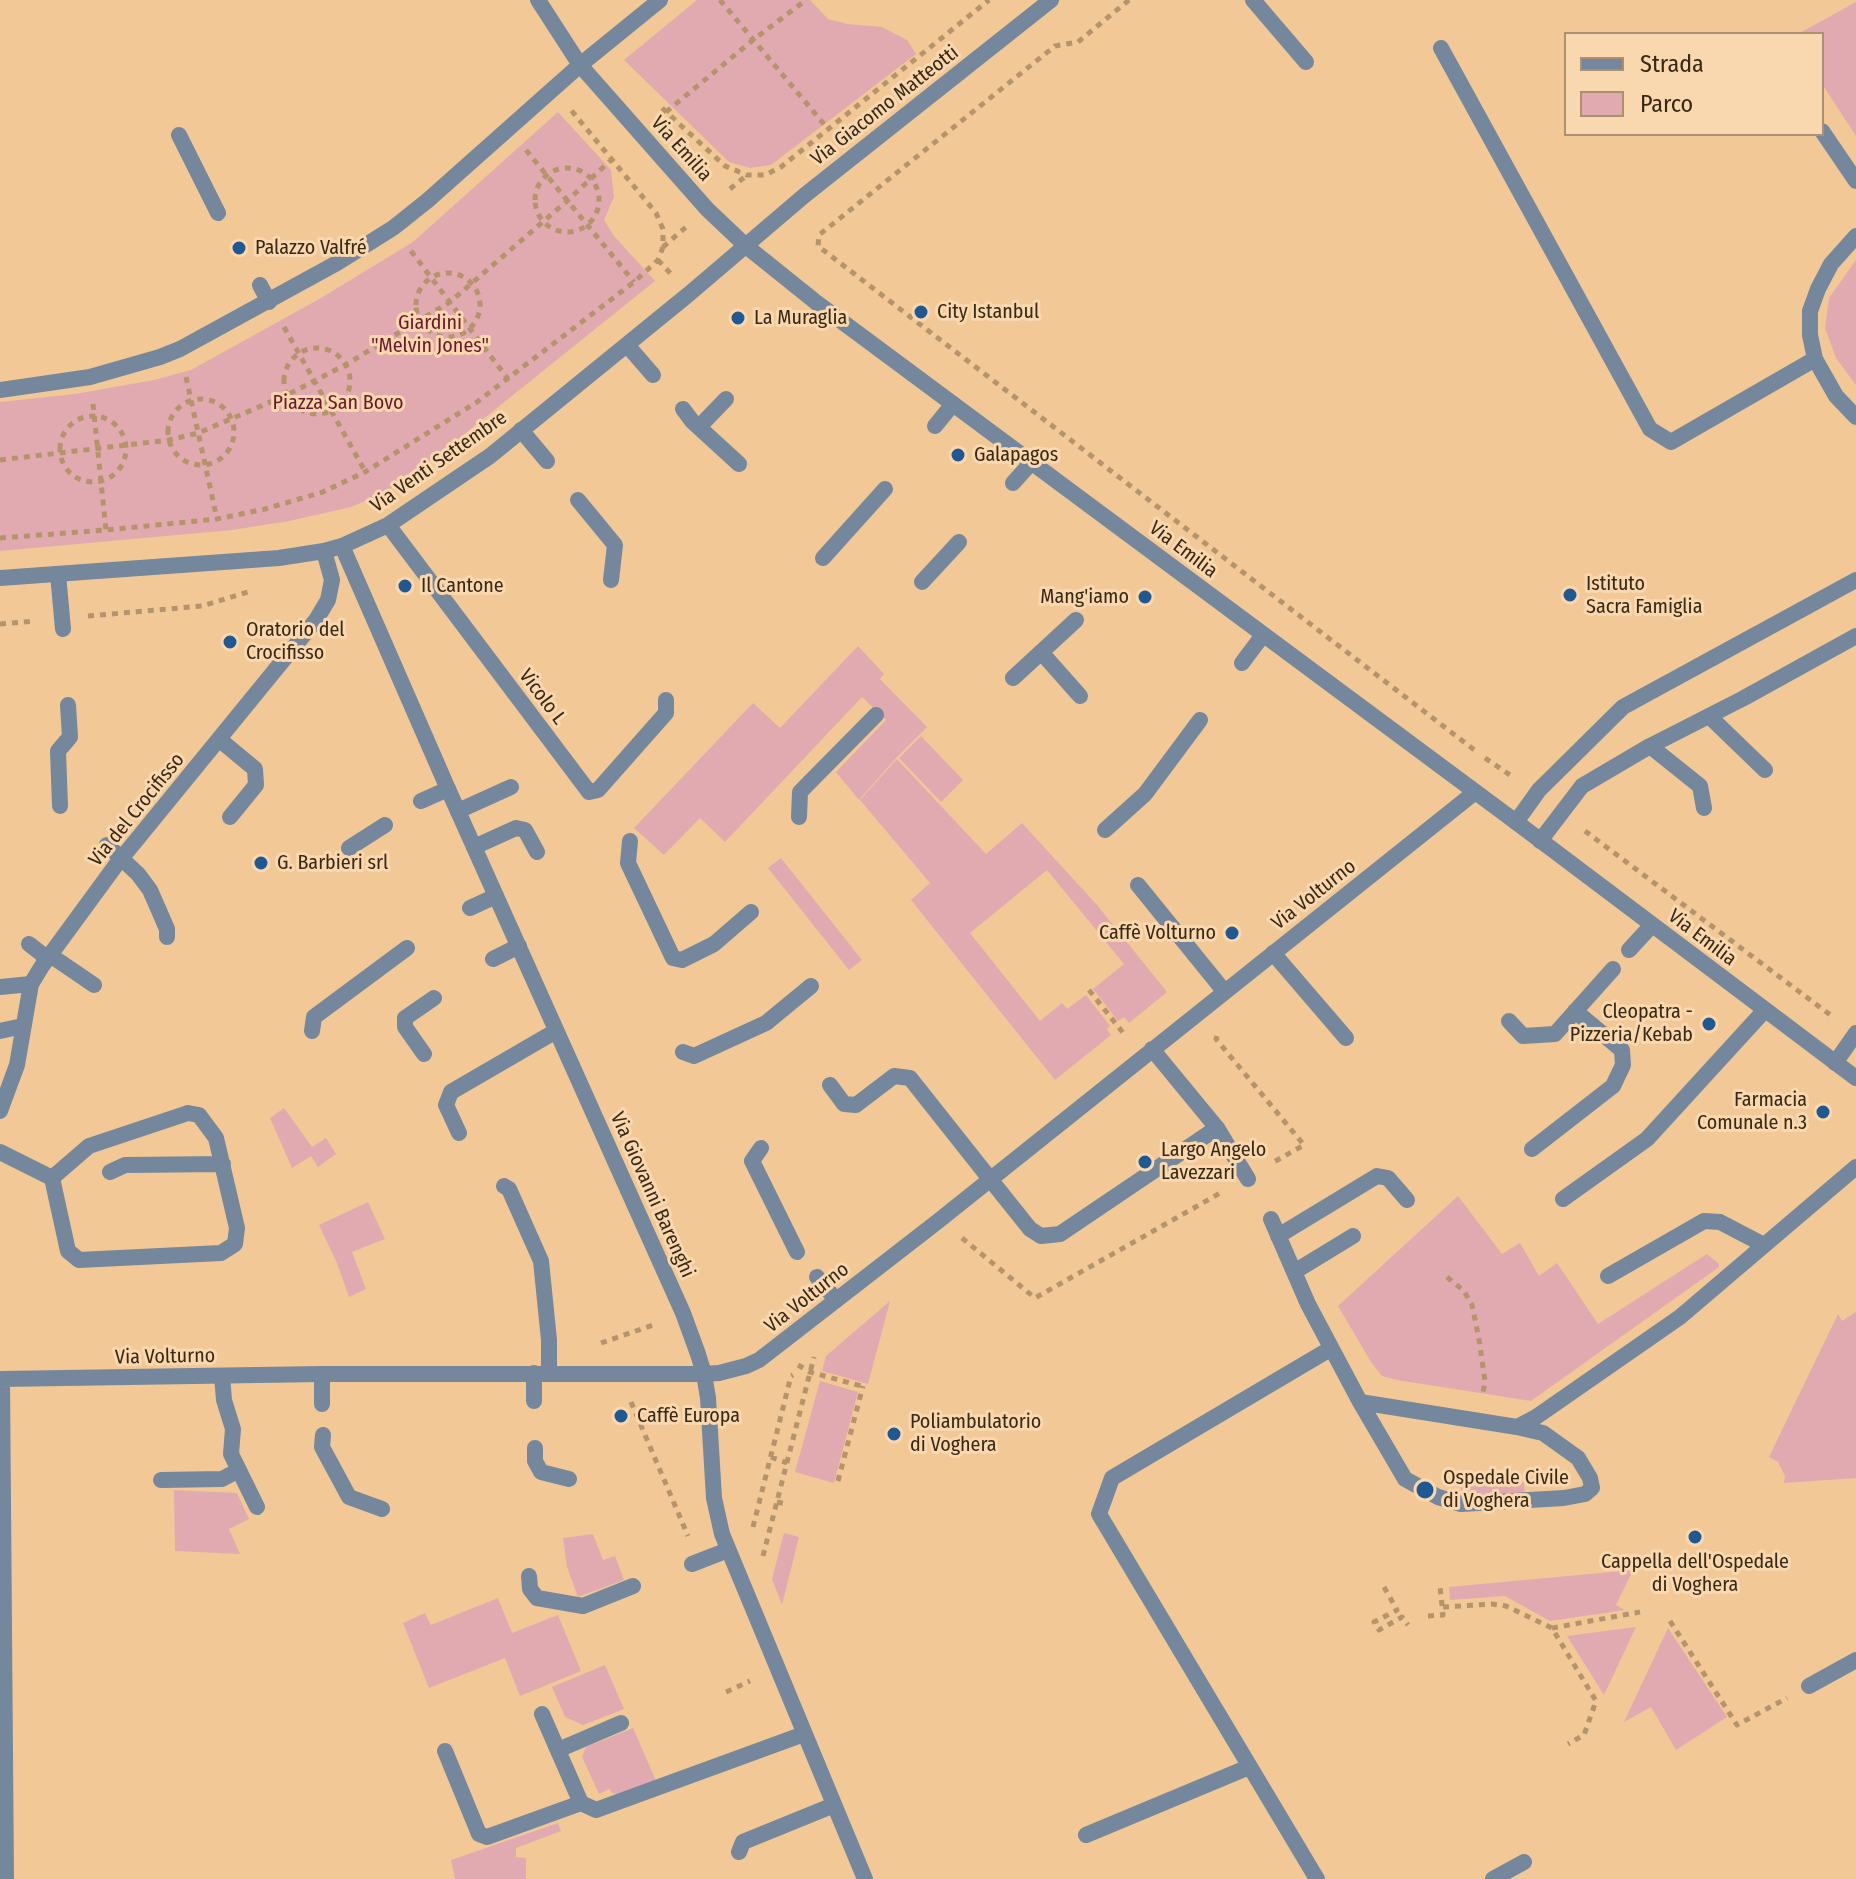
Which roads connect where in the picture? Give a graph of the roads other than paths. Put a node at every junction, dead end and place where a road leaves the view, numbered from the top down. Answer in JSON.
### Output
{"nodes":[{"id":1,"x":538,"y":0,"type":"edge"},
{"id":2,"x":660,"y":0,"type":"edge"},
{"id":3,"x":1051,"y":0,"type":"edge"},
{"id":4,"x":1253,"y":0,"type":"edge"},
{"id":5,"x":1441,"y":48,"type":"dead end"},
{"id":6,"x":1306,"y":62,"type":"dead end"},
{"id":7,"x":580,"y":65,"type":"junction"},
{"id":8,"x":1824,"y":134,"type":"edge"},
{"id":9,"x":179,"y":135,"type":"dead end"},
{"id":10,"x":1856,"y":181,"type":"edge"},
{"id":11,"x":218,"y":213,"type":"dead end"},
{"id":12,"x":1856,"y":236,"type":"edge"},
{"id":13,"x":746,"y":246,"type":"junction"},
{"id":14,"x":260,"y":285,"type":"dead end"},
{"id":15,"x":269,"y":302,"type":"junction"},
{"id":16,"x":627,"y":345,"type":"junction"},
{"id":17,"x":1815,"y":359,"type":"junction"},
{"id":18,"x":653,"y":375,"type":"dead end"},
{"id":19,"x":0,"y":390,"type":"edge"},
{"id":20,"x":726,"y":399,"type":"dead end"},
{"id":21,"x":953,"y":404,"type":"junction"},
{"id":22,"x":683,"y":409,"type":"dead end"},
{"id":23,"x":1856,"y":417,"type":"edge"},
{"id":24,"x":935,"y":426,"type":"dead end"},
{"id":25,"x":699,"y":427,"type":"junction"},
{"id":26,"x":521,"y":430,"type":"junction"},
{"id":27,"x":547,"y":461,"type":"dead end"},
{"id":28,"x":1031,"y":463,"type":"junction"},
{"id":29,"x":739,"y":464,"type":"dead end"},
{"id":30,"x":1013,"y":483,"type":"dead end"},
{"id":31,"x":885,"y":489,"type":"dead end"},
{"id":32,"x":578,"y":500,"type":"dead end"},
{"id":33,"x":388,"y":525,"type":"junction"},
{"id":34,"x":959,"y":542,"type":"dead end"},
{"id":35,"x":342,"y":546,"type":"junction"},
{"id":36,"x":324,"y":551,"type":"junction"},
{"id":37,"x":823,"y":558,"type":"dead end"},
{"id":38,"x":58,"y":574,"type":"junction"},
{"id":39,"x":0,"y":578,"type":"edge"},
{"id":40,"x":611,"y":580,"type":"dead end"},
{"id":41,"x":1856,"y":580,"type":"edge"},
{"id":42,"x":922,"y":582,"type":"dead end"},
{"id":43,"x":1076,"y":620,"type":"dead end"},
{"id":44,"x":62,"y":624,"type":"road end"},
{"id":45,"x":1263,"y":635,"type":"junction"},
{"id":46,"x":1856,"y":636,"type":"edge"},
{"id":47,"x":1041,"y":652,"type":"junction"},
{"id":48,"x":1242,"y":663,"type":"dead end"},
{"id":49,"x":1013,"y":678,"type":"dead end"},
{"id":50,"x":1080,"y":696,"type":"dead end"},
{"id":51,"x":666,"y":700,"type":"dead end"},
{"id":52,"x":68,"y":705,"type":"dead end"},
{"id":53,"x":876,"y":715,"type":"dead end"},
{"id":54,"x":1709,"y":716,"type":"junction"},
{"id":55,"x":1200,"y":720,"type":"dead end"},
{"id":56,"x":220,"y":740,"type":"junction"},
{"id":57,"x":1650,"y":746,"type":"junction"},
{"id":58,"x":1765,"y":770,"type":"dead end"},
{"id":59,"x":511,"y":787,"type":"dead end"},
{"id":60,"x":448,"y":789,"type":"junction"},
{"id":61,"x":1474,"y":793,"type":"junction"},
{"id":62,"x":421,"y":801,"type":"dead end"},
{"id":63,"x":60,"y":806,"type":"dead end"},
{"id":64,"x":1704,"y":808,"type":"dead end"},
{"id":65,"x":458,"y":811,"type":"junction"},
{"id":66,"x":230,"y":817,"type":"dead end"},
{"id":67,"x":799,"y":817,"type":"dead end"},
{"id":68,"x":1516,"y":822,"type":"junction"},
{"id":69,"x":385,"y":825,"type":"dead end"},
{"id":70,"x":1105,"y":830,"type":"dead end"},
{"id":71,"x":630,"y":841,"type":"dead end"},
{"id":72,"x":1540,"y":841,"type":"junction"},
{"id":73,"x":107,"y":845,"type":"dead end"},
{"id":74,"x":474,"y":847,"type":"junction"},
{"id":75,"x":349,"y":848,"type":"dead end"},
{"id":76,"x":537,"y":852,"type":"dead end"},
{"id":77,"x":122,"y":858,"type":"junction"},
{"id":78,"x":1138,"y":885,"type":"dead end"},
{"id":79,"x":496,"y":896,"type":"junction"},
{"id":80,"x":470,"y":908,"type":"dead end"},
{"id":81,"x":751,"y":912,"type":"dead end"},
{"id":82,"x":1652,"y":925,"type":"junction"},
{"id":83,"x":167,"y":937,"type":"dead end"},
{"id":84,"x":29,"y":944,"type":"dead end"},
{"id":85,"x":519,"y":946,"type":"junction"},
{"id":86,"x":407,"y":948,"type":"dead end"},
{"id":87,"x":1629,"y":950,"type":"dead end"},
{"id":88,"x":1273,"y":953,"type":"junction"},
{"id":89,"x":48,"y":957,"type":"junction"},
{"id":90,"x":493,"y":959,"type":"dead end"},
{"id":91,"x":1613,"y":969,"type":"dead end"},
{"id":92,"x":31,"y":984,"type":"junction"},
{"id":93,"x":94,"y":985,"type":"dead end"},
{"id":94,"x":811,"y":986,"type":"dead end"},
{"id":95,"x":0,"y":987,"type":"edge"},
{"id":96,"x":1224,"y":991,"type":"junction"},
{"id":97,"x":434,"y":998,"type":"dead end"},
{"id":98,"x":1765,"y":1010,"type":"junction"},
{"id":99,"x":1575,"y":1011,"type":"junction"},
{"id":100,"x":1509,"y":1021,"type":"dead end"},
{"id":101,"x":23,"y":1026,"type":"junction"},
{"id":102,"x":0,"y":1031,"type":"edge"},
{"id":103,"x":312,"y":1031,"type":"dead end"},
{"id":104,"x":556,"y":1031,"type":"junction"},
{"id":105,"x":1856,"y":1033,"type":"edge"},
{"id":106,"x":1346,"y":1038,"type":"dead end"},
{"id":107,"x":1152,"y":1049,"type":"junction"},
{"id":108,"x":683,"y":1052,"type":"dead end"},
{"id":109,"x":424,"y":1054,"type":"dead end"},
{"id":110,"x":1835,"y":1063,"type":"junction"},
{"id":111,"x":1856,"y":1078,"type":"edge"},
{"id":112,"x":830,"y":1085,"type":"dead end"},
{"id":113,"x":0,"y":1111,"type":"edge"},
{"id":114,"x":1217,"y":1128,"type":"junction"},
{"id":115,"x":459,"y":1133,"type":"dead end"},
{"id":116,"x":761,"y":1148,"type":"dead end"},
{"id":117,"x":1532,"y":1149,"type":"dead end"},
{"id":118,"x":0,"y":1152,"type":"edge"},
{"id":119,"x":223,"y":1164,"type":"junction"},
{"id":120,"x":1856,"y":1167,"type":"edge"},
{"id":121,"x":110,"y":1172,"type":"dead end"},
{"id":122,"x":52,"y":1178,"type":"junction"},
{"id":123,"x":990,"y":1179,"type":"junction"},
{"id":124,"x":1248,"y":1179,"type":"dead end"},
{"id":125,"x":504,"y":1186,"type":"dead end"},
{"id":126,"x":1563,"y":1199,"type":"dead end"},
{"id":127,"x":1407,"y":1200,"type":"dead end"},
{"id":128,"x":1271,"y":1219,"type":"dead end"},
{"id":129,"x":1278,"y":1236,"type":"junction"},
{"id":130,"x":1353,"y":1236,"type":"dead end"},
{"id":131,"x":1764,"y":1245,"type":"junction"},
{"id":132,"x":797,"y":1252,"type":"dead end"},
{"id":133,"x":1294,"y":1272,"type":"junction"},
{"id":134,"x":1608,"y":1276,"type":"dead end"},
{"id":135,"x":817,"y":1277,"type":"dead end"},
{"id":136,"x":836,"y":1300,"type":"junction"},
{"id":137,"x":1330,"y":1349,"type":"junction"},
{"id":138,"x":542,"y":1373,"type":"junction"},
{"id":139,"x":322,"y":1374,"type":"junction"},
{"id":140,"x":704,"y":1374,"type":"junction"},
{"id":141,"x":222,"y":1376,"type":"junction"},
{"id":142,"x":1,"y":1379,"type":"edge"},
{"id":143,"x":534,"y":1401,"type":"dead end"},
{"id":144,"x":1360,"y":1402,"type":"junction"},
{"id":145,"x":322,"y":1404,"type":"dead end"},
{"id":146,"x":1517,"y":1427,"type":"junction"},
{"id":147,"x":323,"y":1435,"type":"dead end"},
{"id":148,"x":535,"y":1448,"type":"dead end"},
{"id":149,"x":239,"y":1470,"type":"junction"},
{"id":150,"x":569,"y":1479,"type":"dead end"},
{"id":151,"x":161,"y":1480,"type":"dead end"},
{"id":152,"x":2,"y":1506,"type":"edge"},
{"id":153,"x":257,"y":1507,"type":"dead end"},
{"id":154,"x":382,"y":1509,"type":"dead end"},
{"id":155,"x":728,"y":1550,"type":"junction"},
{"id":156,"x":692,"y":1564,"type":"dead end"},
{"id":157,"x":529,"y":1576,"type":"dead end"},
{"id":158,"x":633,"y":1586,"type":"dead end"},
{"id":159,"x":1856,"y":1660,"type":"edge"},
{"id":160,"x":1809,"y":1686,"type":"road end"},
{"id":161,"x":542,"y":1714,"type":"dead end"},
{"id":162,"x":621,"y":1723,"type":"dead end"},
{"id":163,"x":804,"y":1734,"type":"junction"},
{"id":164,"x":558,"y":1750,"type":"junction"},
{"id":165,"x":445,"y":1751,"type":"dead end"},
{"id":166,"x":1249,"y":1767,"type":"junction"},
{"id":167,"x":581,"y":1803,"type":"junction"},
{"id":168,"x":834,"y":1805,"type":"junction"},
{"id":169,"x":1086,"y":1835,"type":"dead end"},
{"id":170,"x":739,"y":1852,"type":"dead end"},
{"id":171,"x":1524,"y":1862,"type":"dead end"},
{"id":172,"x":6,"y":1879,"type":"edge"},
{"id":173,"x":865,"y":1879,"type":"edge"},
{"id":174,"x":1317,"y":1879,"type":"edge"},
{"id":175,"x":1493,"y":1879,"type":"edge"}],
"edges":[{"from":1,"to":7,"type":"street","name":"Via Emilia"},
{"from":2,"to":7,"type":"street"},
{"from":3,"to":13,"type":"street","name":"Via Giacomo Matteotti"},
{"from":4,"to":6,"type":"street"},
{"from":5,"to":17,"type":"street"},
{"from":7,"to":13,"type":"street","name":"Via Emilia"},
{"from":7,"to":15,"type":"street"},
{"from":8,"to":10,"type":"street"},
{"from":9,"to":11,"type":"street"},
{"from":12,"to":17,"type":"street"},
{"from":13,"to":16,"type":"street","name":"Via Venti Settembre"},
{"from":13,"to":21,"type":"street","name":"Via Emilia"},
{"from":14,"to":15,"type":"street"},
{"from":15,"to":19,"type":"street"},
{"from":16,"to":18,"type":"street"},
{"from":16,"to":26,"type":"street","name":"Via Venti Settembre"},
{"from":17,"to":23,"type":"street"},
{"from":20,"to":25,"type":"street"},
{"from":21,"to":24,"type":"street"},
{"from":21,"to":28,"type":"street","name":"Via Emilia"},
{"from":22,"to":25,"type":"street"},
{"from":25,"to":29,"type":"street"},
{"from":26,"to":27,"type":"street"},
{"from":26,"to":33,"type":"street","name":"Via Venti Settembre"},
{"from":28,"to":30,"type":"street"},
{"from":28,"to":45,"type":"street","name":"Via Emilia"},
{"from":31,"to":37,"type":"street"},
{"from":32,"to":40,"type":"street"},
{"from":33,"to":35,"type":"street","name":"Via Venti Settembre"},
{"from":33,"to":51,"type":"street","name":"Vicolo L"},
{"from":34,"to":42,"type":"street"},
{"from":35,"to":36,"type":"street","name":"Via Venti Settembre"},
{"from":35,"to":60,"type":"street","name":"Via Giovanni Barenghi"},
{"from":36,"to":38,"type":"street","name":"Via Venti Settembre"},
{"from":36,"to":56,"type":"street","name":"Via del Crocifisso"},
{"from":38,"to":39,"type":"street","name":"Via Venti Settembre"},
{"from":38,"to":44,"type":"street"},
{"from":41,"to":68,"type":"street"},
{"from":43,"to":47,"type":"street"},
{"from":45,"to":48,"type":"street"},
{"from":45,"to":61,"type":"street","name":"Via Emilia"},
{"from":46,"to":54,"type":"street"},
{"from":47,"to":49,"type":"street"},
{"from":47,"to":50,"type":"street"},
{"from":52,"to":63,"type":"street"},
{"from":53,"to":67,"type":"street"},
{"from":54,"to":57,"type":"street"},
{"from":54,"to":58,"type":"street"},
{"from":55,"to":70,"type":"street"},
{"from":56,"to":66,"type":"street"},
{"from":56,"to":77,"type":"street","name":"Via del Crocifisso"},
{"from":57,"to":64,"type":"street"},
{"from":57,"to":72,"type":"street"},
{"from":59,"to":65,"type":"street"},
{"from":60,"to":62,"type":"street"},
{"from":60,"to":65,"type":"street","name":"Via Giovanni Barenghi"},
{"from":61,"to":68,"type":"street","name":"Via Emilia"},
{"from":61,"to":88,"type":"street","name":"Via Volturno"},
{"from":65,"to":74,"type":"street","name":"Via Giovanni Barenghi"},
{"from":68,"to":72,"type":"street","name":"Via Emilia"},
{"from":69,"to":75,"type":"street"},
{"from":71,"to":81,"type":"street"},
{"from":72,"to":82,"type":"street","name":"Via Emilia"},
{"from":73,"to":77,"type":"street"},
{"from":74,"to":76,"type":"street"},
{"from":74,"to":79,"type":"street","name":"Via Giovanni Barenghi"},
{"from":77,"to":83,"type":"street"},
{"from":77,"to":89,"type":"street","name":"Via del Crocifisso"},
{"from":78,"to":96,"type":"street"},
{"from":79,"to":80,"type":"street"},
{"from":79,"to":85,"type":"street","name":"Via Giovanni Barenghi"},
{"from":82,"to":87,"type":"street"},
{"from":82,"to":98,"type":"street","name":"Via Emilia"},
{"from":84,"to":89,"type":"street"},
{"from":85,"to":90,"type":"street"},
{"from":85,"to":104,"type":"street","name":"Via Giovanni Barenghi"},
{"from":86,"to":103,"type":"street"},
{"from":88,"to":96,"type":"street","name":"Via Volturno"},
{"from":88,"to":106,"type":"street"},
{"from":89,"to":92,"type":"street","name":"Via del Crocifisso"},
{"from":89,"to":93,"type":"street"},
{"from":91,"to":99,"type":"street"},
{"from":92,"to":95,"type":"street"},
{"from":92,"to":101,"type":"street","name":"Via del Crocifisso"},
{"from":94,"to":108,"type":"street"},
{"from":96,"to":107,"type":"street","name":"Via Volturno"},
{"from":97,"to":109,"type":"street"},
{"from":98,"to":110,"type":"street","name":"Via Emilia"},
{"from":98,"to":126,"type":"street"},
{"from":99,"to":100,"type":"street"},
{"from":99,"to":117,"type":"street"},
{"from":101,"to":102,"type":"street"},
{"from":101,"to":113,"type":"street","name":"Via del Crocifisso"},
{"from":104,"to":115,"type":"street"},
{"from":104,"to":140,"type":"street","name":"Via Giovanni Barenghi"},
{"from":105,"to":110,"type":"street"},
{"from":107,"to":114,"type":"street"},
{"from":107,"to":123,"type":"street","name":"Via Volturno"},
{"from":110,"to":111,"type":"street","name":"Via Emilia"},
{"from":112,"to":123,"type":"street"},
{"from":114,"to":123,"type":"street"},
{"from":114,"to":124,"type":"street"},
{"from":116,"to":132,"type":"street"},
{"from":118,"to":122,"type":"street"},
{"from":119,"to":121,"type":"street"},
{"from":119,"to":122,"type":"street"},
{"from":119,"to":122,"type":"street"},
{"from":120,"to":131,"type":"street"},
{"from":123,"to":136,"type":"street","name":"Via Volturno"},
{"from":125,"to":138,"type":"street"},
{"from":127,"to":129,"type":"street"},
{"from":128,"to":129,"type":"street"},
{"from":129,"to":133,"type":"street"},
{"from":130,"to":133,"type":"street"},
{"from":131,"to":134,"type":"street"},
{"from":131,"to":146,"type":"street"},
{"from":133,"to":137,"type":"street"},
{"from":135,"to":136,"type":"street"},
{"from":136,"to":140,"type":"street","name":"Via Volturno"},
{"from":137,"to":144,"type":"street"},
{"from":137,"to":166,"type":"street"},
{"from":138,"to":139,"type":"street","name":"Via Volturno"},
{"from":138,"to":140,"type":"street","name":"Via Volturno"},
{"from":138,"to":143,"type":"street"},
{"from":139,"to":141,"type":"street","name":"Via Volturno"},
{"from":139,"to":145,"type":"street"},
{"from":140,"to":155,"type":"street","name":"Via Giovanni Barenghi"},
{"from":141,"to":142,"type":"street","name":"Via Volturno"},
{"from":141,"to":149,"type":"street"},
{"from":142,"to":152,"type":"street"},
{"from":144,"to":146,"type":"street"},
{"from":144,"to":146,"type":"street"},
{"from":147,"to":154,"type":"street"},
{"from":148,"to":150,"type":"street"},
{"from":149,"to":151,"type":"street"},
{"from":149,"to":153,"type":"street"},
{"from":152,"to":172,"type":"street"},
{"from":155,"to":156,"type":"street"},
{"from":155,"to":163,"type":"street","name":"Via Giovanni Barenghi"},
{"from":157,"to":158,"type":"street"},
{"from":159,"to":160,"type":"street"},
{"from":161,"to":164,"type":"street"},
{"from":162,"to":164,"type":"street"},
{"from":163,"to":167,"type":"street"},
{"from":163,"to":168,"type":"street","name":"Via Giovanni Barenghi"},
{"from":164,"to":167,"type":"street"},
{"from":165,"to":167,"type":"street"},
{"from":166,"to":169,"type":"street"},
{"from":166,"to":174,"type":"street"},
{"from":168,"to":170,"type":"street"},
{"from":168,"to":173,"type":"street","name":"Via Giovanni Barenghi"},
{"from":171,"to":175,"type":"street"}]}
